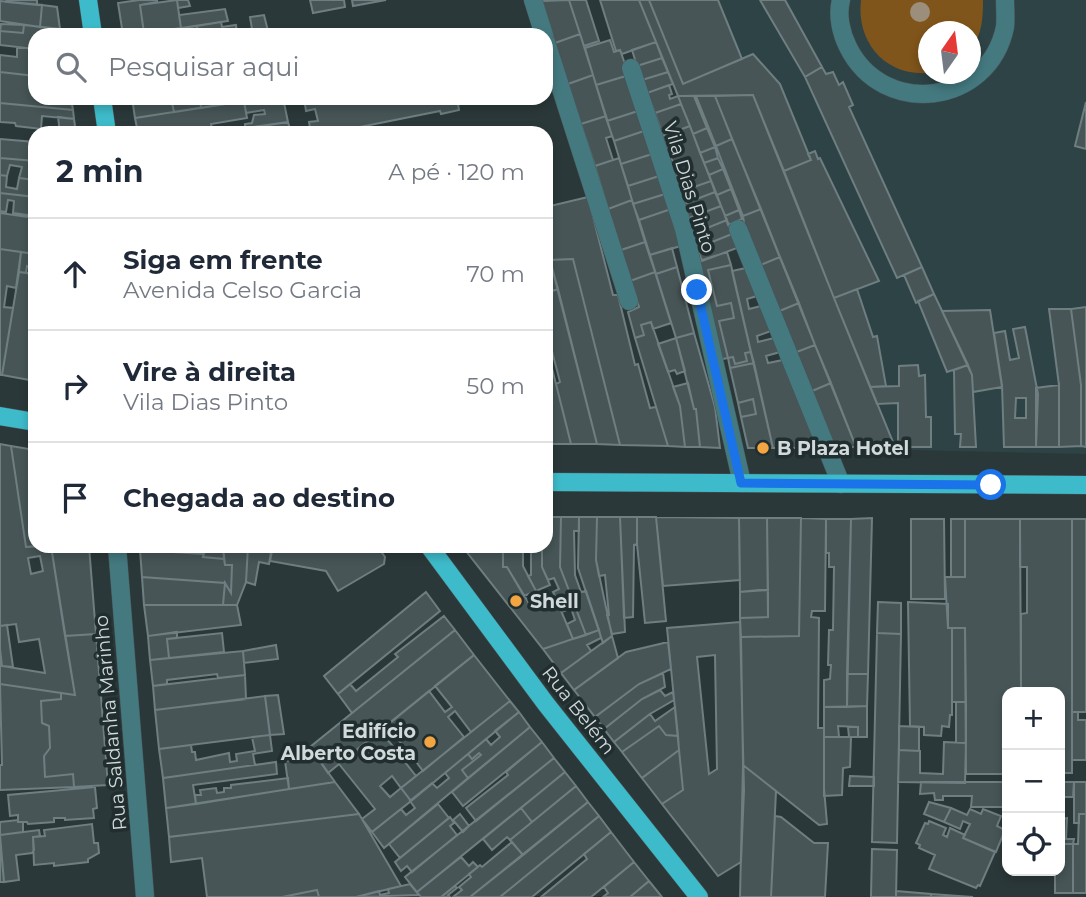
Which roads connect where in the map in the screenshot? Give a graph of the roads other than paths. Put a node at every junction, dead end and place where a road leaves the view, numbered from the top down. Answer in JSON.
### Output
{"nodes":[{"id":1,"x":88,"y":0,"type":"edge"},
{"id":2,"x":533,"y":0,"type":"edge"},
{"id":3,"x":841,"y":0,"type":"edge"},
{"id":4,"x":1005,"y":0,"type":"edge"},
{"id":5,"x":92,"y":28,"type":"edge"},
{"id":6,"x":542,"y":28,"type":"edge"},
{"id":7,"x":553,"y":65,"type":"edge"},
{"id":8,"x":631,"y":68,"type":"dead end"},
{"id":9,"x":103,"y":105,"type":"edge"},
{"id":10,"x":106,"y":126,"type":"edge"},
{"id":11,"x":738,"y":229,"type":"dead end"},
{"id":12,"x":629,"y":301,"type":"dead end"},
{"id":13,"x":0,"y":416,"type":"edge"},
{"id":14,"x":28,"y":421,"type":"edge"},
{"id":15,"x":553,"y":482,"type":"edge"},
{"id":16,"x":741,"y":483,"type":"junction"},
{"id":17,"x":841,"y":484,"type":"junction"},
{"id":18,"x":1086,"y":485,"type":"edge"},
{"id":19,"x":118,"y":553,"type":"edge"},
{"id":20,"x":434,"y":553,"type":"edge"},
{"id":21,"x":144,"y":897,"type":"edge"},
{"id":22,"x":699,"y":897,"type":"edge"}],
"edges":[{"from":1,"to":5,"type":"main road"},
{"from":2,"to":6,"type":"street"},
{"from":3,"to":4,"type":"street"},
{"from":7,"to":12,"type":"street"},
{"from":8,"to":16,"type":"street","name":"Vila Dias Pinto"},
{"from":9,"to":10,"type":"main road"},
{"from":11,"to":17,"type":"street"},
{"from":13,"to":14,"type":"main road"},
{"from":15,"to":16,"type":"main road"},
{"from":16,"to":17,"type":"main road"},
{"from":17,"to":18,"type":"main road"},
{"from":19,"to":21,"type":"street","name":"Rua Saldanha Marinho"},
{"from":20,"to":22,"type":"main road","name":"Rua Belém"}]}
